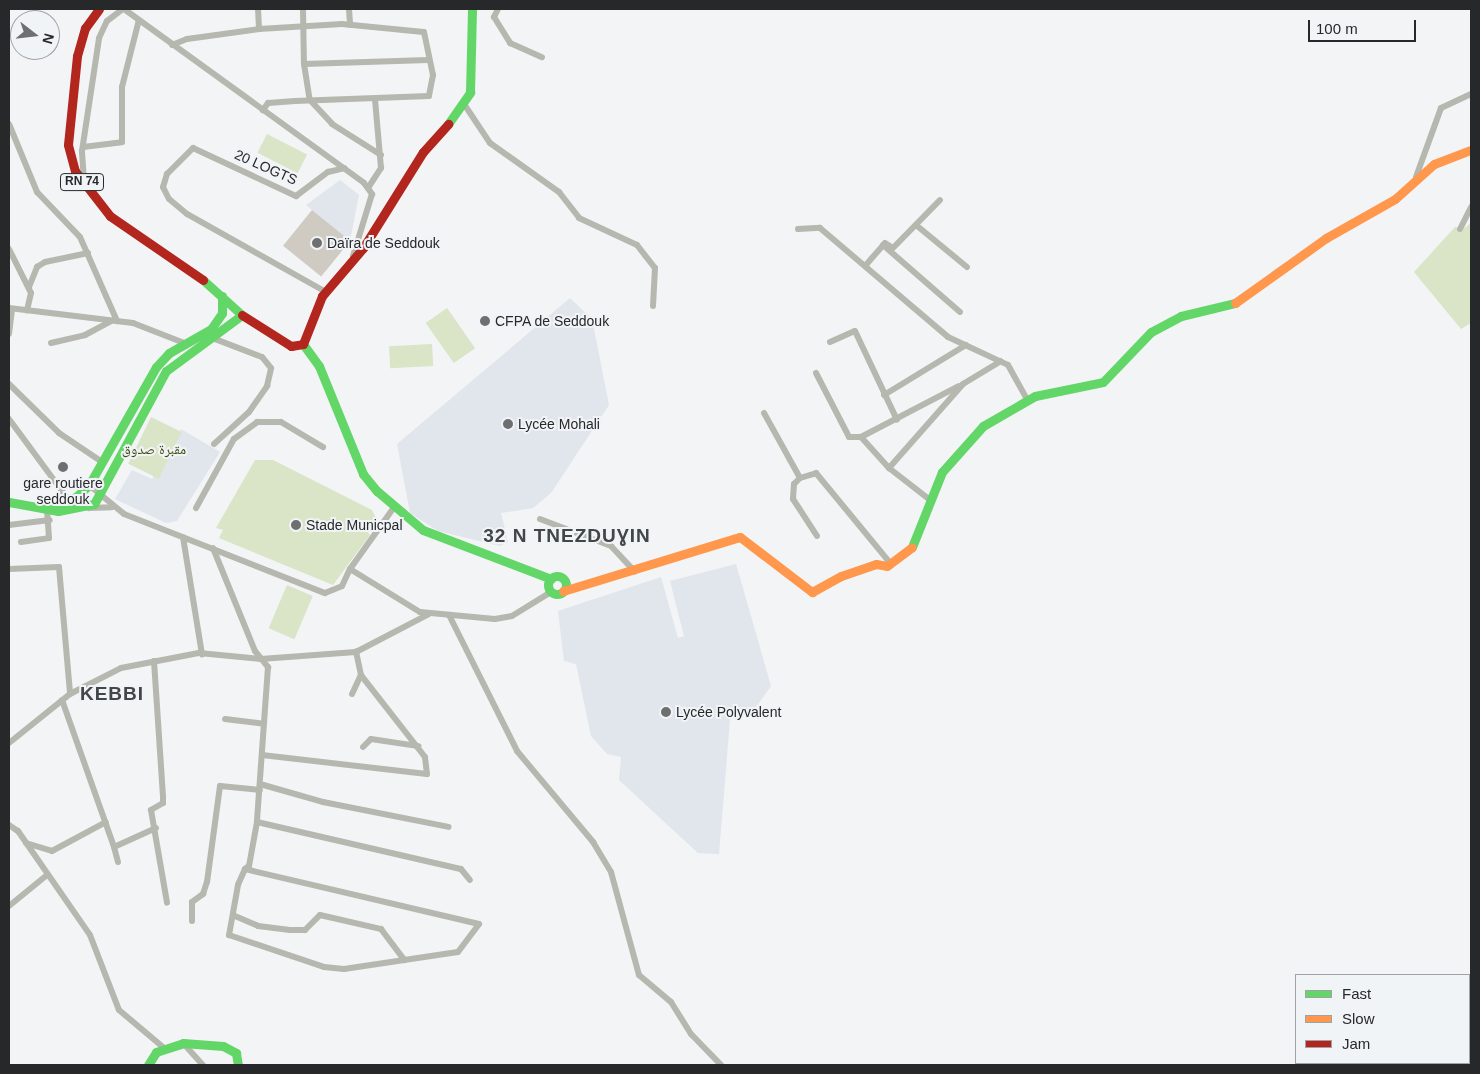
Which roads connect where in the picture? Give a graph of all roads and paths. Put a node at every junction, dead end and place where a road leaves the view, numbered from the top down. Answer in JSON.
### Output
{"nodes":[{"id":1,"x":99,"y":9,"type":"edge"},
{"id":2,"x":124,"y":9,"type":"edge"},
{"id":3,"x":258,"y":9,"type":"edge"},
{"id":4,"x":303,"y":9,"type":"edge"},
{"id":5,"x":350,"y":9,"type":"edge"},
{"id":6,"x":472,"y":9,"type":"edge"},
{"id":7,"x":498,"y":9,"type":"edge"},
{"id":8,"x":139,"y":20,"type":"junction"},
{"id":9,"x":350,"y":25,"type":"junction"},
{"id":10,"x":304,"y":26,"type":"junction"},
{"id":11,"x":259,"y":29,"type":"junction"},
{"id":12,"x":172,"y":45,"type":"junction"},
{"id":13,"x":542,"y":57,"type":"dead end"},
{"id":14,"x":428,"y":60,"type":"junction"},
{"id":15,"x":304,"y":64,"type":"junction"},
{"id":16,"x":1471,"y":94,"type":"edge"},
{"id":17,"x":375,"y":99,"type":"junction"},
{"id":18,"x":310,"y":100,"type":"junction"},
{"id":19,"x":464,"y":104,"type":"junction"},
{"id":20,"x":262,"y":110,"type":"junction"},
{"id":21,"x":9,"y":124,"type":"edge"},
{"id":22,"x":83,"y":147,"type":"junction"},
{"id":23,"x":1471,"y":150,"type":"edge"},
{"id":24,"x":381,"y":155,"type":"junction"},
{"id":25,"x":345,"y":168,"type":"junction"},
{"id":26,"x":1416,"y":177,"type":"junction"},
{"id":27,"x":85,"y":187,"type":"junction"},
{"id":28,"x":368,"y":188,"type":"junction"},
{"id":29,"x":940,"y":200,"type":"dead end"},
{"id":30,"x":1471,"y":207,"type":"edge"},
{"id":31,"x":916,"y":225,"type":"junction"},
{"id":32,"x":1460,"y":228,"type":"dead end"},
{"id":33,"x":798,"y":229,"type":"dead end"},
{"id":34,"x":883,"y":245,"type":"junction"},
{"id":35,"x":9,"y":249,"type":"edge"},
{"id":36,"x":88,"y":254,"type":"junction"},
{"id":37,"x":353,"y":256,"type":"junction"},
{"id":38,"x":865,"y":266,"type":"junction"},
{"id":39,"x":967,"y":267,"type":"dead end"},
{"id":40,"x":29,"y":288,"type":"junction"},
{"id":41,"x":326,"y":292,"type":"junction"},
{"id":42,"x":222,"y":296,"type":"junction"},
{"id":43,"x":653,"y":306,"type":"dead end"},
{"id":44,"x":11,"y":308,"type":"edge"},
{"id":45,"x":27,"y":311,"type":"junction"},
{"id":46,"x":960,"y":312,"type":"dead end"},
{"id":47,"x":242,"y":315,"type":"junction"},
{"id":48,"x":114,"y":321,"type":"junction"},
{"id":49,"x":9,"y":334,"type":"edge"},
{"id":50,"x":215,"y":339,"type":"junction"},
{"id":51,"x":830,"y":342,"type":"dead end"},
{"id":52,"x":51,"y":343,"type":"dead end"},
{"id":53,"x":184,"y":343,"type":"junction"},
{"id":54,"x":303,"y":344,"type":"junction"},
{"id":55,"x":966,"y":344,"type":"junction"},
{"id":56,"x":1001,"y":361,"type":"junction"},
{"id":57,"x":816,"y":373,"type":"dead end"},
{"id":58,"x":9,"y":384,"type":"edge"},
{"id":59,"x":964,"y":384,"type":"junction"},
{"id":60,"x":884,"y":395,"type":"junction"},
{"id":61,"x":1027,"y":399,"type":"junction"},
{"id":62,"x":764,"y":414,"type":"dead end"},
{"id":63,"x":9,"y":419,"type":"edge"},
{"id":64,"x":897,"y":420,"type":"junction"},
{"id":65,"x":234,"y":423,"type":"junction"},
{"id":66,"x":243,"y":429,"type":"junction"},
{"id":67,"x":861,"y":438,"type":"junction"},
{"id":68,"x":214,"y":444,"type":"dead end"},
{"id":69,"x":323,"y":447,"type":"dead end"},
{"id":70,"x":102,"y":462,"type":"junction"},
{"id":71,"x":889,"y":468,"type":"junction"},
{"id":72,"x":800,"y":478,"type":"junction"},
{"id":73,"x":89,"y":485,"type":"junction"},
{"id":74,"x":100,"y":492,"type":"junction"},
{"id":75,"x":73,"y":498,"type":"junction"},
{"id":76,"x":928,"y":499,"type":"junction"},
{"id":77,"x":9,"y":502,"type":"edge"},
{"id":78,"x":395,"y":506,"type":"junction"},
{"id":79,"x":112,"y":507,"type":"junction"},
{"id":80,"x":88,"y":508,"type":"junction"},
{"id":81,"x":196,"y":508,"type":"dead end"},
{"id":82,"x":47,"y":509,"type":"junction"},
{"id":83,"x":540,"y":519,"type":"dead end"},
{"id":84,"x":50,"y":520,"type":"junction"},
{"id":85,"x":9,"y":525,"type":"edge"},
{"id":86,"x":817,"y":536,"type":"dead end"},
{"id":87,"x":183,"y":537,"type":"junction"},
{"id":88,"x":21,"y":542,"type":"dead end"},
{"id":89,"x":213,"y":548,"type":"junction"},
{"id":90,"x":892,"y":564,"type":"junction"},
{"id":91,"x":9,"y":569,"type":"edge"},
{"id":92,"x":350,"y":569,"type":"junction"},
{"id":93,"x":636,"y":572,"type":"junction"},
{"id":94,"x":551,"y":579,"type":"junction"},
{"id":95,"x":564,"y":586,"type":"junction"},
{"id":96,"x":551,"y":592,"type":"junction"},
{"id":97,"x":429,"y":614,"type":"junction"},
{"id":98,"x":449,"y":614,"type":"junction"},
{"id":99,"x":356,"y":652,"type":"junction"},
{"id":100,"x":202,"y":654,"type":"junction"},
{"id":101,"x":261,"y":659,"type":"junction"},
{"id":102,"x":154,"y":661,"type":"junction"},
{"id":103,"x":361,"y":675,"type":"junction"},
{"id":104,"x":70,"y":694,"type":"junction"},
{"id":105,"x":352,"y":694,"type":"dead end"},
{"id":106,"x":62,"y":700,"type":"junction"},
{"id":107,"x":225,"y":719,"type":"dead end"},
{"id":108,"x":264,"y":724,"type":"junction"},
{"id":109,"x":9,"y":743,"type":"edge"},
{"id":110,"x":418,"y":746,"type":"junction"},
{"id":111,"x":363,"y":747,"type":"dead end"},
{"id":112,"x":262,"y":754,"type":"junction"},
{"id":113,"x":260,"y":787,"type":"junction"},
{"id":114,"x":106,"y":822,"type":"junction"},
{"id":115,"x":258,"y":822,"type":"junction"},
{"id":116,"x":9,"y":826,"type":"edge"},
{"id":117,"x":449,"y":827,"type":"dead end"},
{"id":118,"x":156,"y":828,"type":"junction"},
{"id":119,"x":26,"y":843,"type":"junction"},
{"id":120,"x":114,"y":847,"type":"junction"},
{"id":121,"x":118,"y":862,"type":"dead end"},
{"id":122,"x":245,"y":869,"type":"junction"},
{"id":123,"x":47,"y":875,"type":"junction"},
{"id":124,"x":470,"y":880,"type":"dead end"},
{"id":125,"x":167,"y":903,"type":"dead end"},
{"id":126,"x":9,"y":906,"type":"edge"},
{"id":127,"x":235,"y":916,"type":"junction"},
{"id":128,"x":192,"y":921,"type":"dead end"},
{"id":129,"x":404,"y":960,"type":"junction"},
{"id":130,"x":183,"y":1043,"type":"junction"},
{"id":131,"x":163,"y":1047,"type":"junction"},
{"id":132,"x":148,"y":1065,"type":"edge"},
{"id":133,"x":203,"y":1065,"type":"edge"},
{"id":134,"x":238,"y":1065,"type":"edge"},
{"id":135,"x":721,"y":1065,"type":"edge"}],
"edges":[{"from":1,"to":27,"type":"street","number":"RN 74"},
{"from":2,"to":8,"type":"street"},
{"from":2,"to":22,"type":"street"},
{"from":3,"to":11,"type":"street"},
{"from":4,"to":10,"type":"street"},
{"from":5,"to":9,"type":"street"},
{"from":6,"to":19,"type":"street"},
{"from":7,"to":13,"type":"street"},
{"from":8,"to":12,"type":"street"},
{"from":8,"to":22,"type":"street"},
{"from":9,"to":10,"type":"street"},
{"from":9,"to":14,"type":"street"},
{"from":10,"to":11,"type":"street"},
{"from":10,"to":15,"type":"street"},
{"from":11,"to":12,"type":"street"},
{"from":12,"to":20,"type":"street"},
{"from":14,"to":15,"type":"street"},
{"from":14,"to":17,"type":"street"},
{"from":15,"to":18,"type":"street"},
{"from":16,"to":26,"type":"street"},
{"from":17,"to":18,"type":"street"},
{"from":17,"to":24,"type":"street"},
{"from":18,"to":20,"type":"street"},
{"from":18,"to":24,"type":"street"},
{"from":19,"to":37,"type":"street"},
{"from":19,"to":43,"type":"street"},
{"from":20,"to":25,"type":"street"},
{"from":21,"to":36,"type":"street"},
{"from":22,"to":27,"type":"street"},
{"from":23,"to":26,"type":"street"},
{"from":24,"to":28,"type":"street"},
{"from":25,"to":28,"type":"street"},
{"from":25,"to":41,"type":"street","name":"20 LOGTS"},
{"from":26,"to":61,"type":"street"},
{"from":27,"to":42,"type":"street","number":"RN 74"},
{"from":28,"to":37,"type":"street"},
{"from":29,"to":31,"type":"street"},
{"from":30,"to":32,"type":"street"},
{"from":31,"to":34,"type":"street"},
{"from":31,"to":39,"type":"street"},
{"from":33,"to":38,"type":"street"},
{"from":34,"to":38,"type":"street"},
{"from":34,"to":46,"type":"street"},
{"from":35,"to":40,"type":"street"},
{"from":36,"to":40,"type":"street"},
{"from":36,"to":48,"type":"street"},
{"from":37,"to":41,"type":"street"},
{"from":38,"to":55,"type":"street"},
{"from":40,"to":45,"type":"street"},
{"from":41,"to":54,"type":"street"},
{"from":42,"to":47,"type":"street","number":"RN 74"},
{"from":42,"to":53,"type":"street"},
{"from":44,"to":45,"type":"street"},
{"from":44,"to":49,"type":"street"},
{"from":45,"to":48,"type":"street"},
{"from":47,"to":50,"type":"street"},
{"from":47,"to":54,"type":"street"},
{"from":48,"to":52,"type":"street"},
{"from":48,"to":53,"type":"street"},
{"from":50,"to":65,"type":"street"},
{"from":50,"to":74,"type":"street"},
{"from":51,"to":60,"type":"street"},
{"from":53,"to":70,"type":"street"},
{"from":54,"to":78,"type":"street"},
{"from":55,"to":56,"type":"street"},
{"from":55,"to":60,"type":"street"},
{"from":56,"to":59,"type":"street"},
{"from":56,"to":61,"type":"street"},
{"from":57,"to":67,"type":"street"},
{"from":58,"to":70,"type":"street"},
{"from":59,"to":64,"type":"street"},
{"from":59,"to":71,"type":"street"},
{"from":60,"to":64,"type":"street"},
{"from":61,"to":76,"type":"street"},
{"from":62,"to":72,"type":"street"},
{"from":63,"to":75,"type":"street"},
{"from":64,"to":67,"type":"street"},
{"from":65,"to":66,"type":"street"},
{"from":65,"to":68,"type":"street"},
{"from":66,"to":69,"type":"street"},
{"from":66,"to":81,"type":"street"},
{"from":67,"to":71,"type":"street"},
{"from":70,"to":73,"type":"street"},
{"from":71,"to":76,"type":"street"},
{"from":72,"to":86,"type":"street"},
{"from":72,"to":90,"type":"street"},
{"from":73,"to":74,"type":"street"},
{"from":73,"to":75,"type":"street"},
{"from":74,"to":79,"type":"street"},
{"from":74,"to":80,"type":"street"},
{"from":75,"to":80,"type":"street"},
{"from":75,"to":82,"type":"street"},
{"from":76,"to":90,"type":"street"},
{"from":77,"to":82,"type":"street"},
{"from":78,"to":92,"type":"street"},
{"from":78,"to":94,"type":"street"},
{"from":79,"to":80,"type":"street"},
{"from":79,"to":87,"type":"street"},
{"from":80,"to":82,"type":"street"},
{"from":82,"to":84,"type":"street"},
{"from":83,"to":93,"type":"street"},
{"from":84,"to":85,"type":"street"},
{"from":84,"to":88,"type":"street"},
{"from":87,"to":89,"type":"street"},
{"from":87,"to":100,"type":"street"},
{"from":89,"to":92,"type":"street"},
{"from":89,"to":101,"type":"street"},
{"from":90,"to":93,"type":"street"},
{"from":91,"to":104,"type":"street"},
{"from":92,"to":97,"type":"street"},
{"from":93,"to":95,"type":"street"},
{"from":94,"to":95,"type":"street"},
{"from":94,"to":96,"type":"street"},
{"from":95,"to":96,"type":"street"},
{"from":96,"to":98,"type":"street"},
{"from":97,"to":98,"type":"street"},
{"from":97,"to":99,"type":"street"},
{"from":98,"to":135,"type":"street"},
{"from":99,"to":101,"type":"street"},
{"from":99,"to":103,"type":"street"},
{"from":100,"to":101,"type":"street"},
{"from":100,"to":102,"type":"street"},
{"from":101,"to":108,"type":"street"},
{"from":102,"to":104,"type":"street"},
{"from":102,"to":118,"type":"street"},
{"from":103,"to":105,"type":"street"},
{"from":103,"to":110,"type":"street"},
{"from":104,"to":106,"type":"street"},
{"from":106,"to":109,"type":"street"},
{"from":106,"to":114,"type":"street"},
{"from":107,"to":108,"type":"street"},
{"from":108,"to":112,"type":"street"},
{"from":110,"to":111,"type":"street"},
{"from":110,"to":112,"type":"street"},
{"from":112,"to":113,"type":"street"},
{"from":113,"to":115,"type":"street"},
{"from":113,"to":117,"type":"street"},
{"from":113,"to":128,"type":"street"},
{"from":114,"to":119,"type":"street"},
{"from":114,"to":120,"type":"street"},
{"from":115,"to":122,"type":"street"},
{"from":115,"to":124,"type":"street"},
{"from":116,"to":119,"type":"street"},
{"from":118,"to":120,"type":"street"},
{"from":118,"to":125,"type":"street"},
{"from":119,"to":123,"type":"street"},
{"from":120,"to":121,"type":"street"},
{"from":122,"to":127,"type":"street"},
{"from":122,"to":129,"type":"street"},
{"from":123,"to":126,"type":"street"},
{"from":123,"to":131,"type":"street"},
{"from":127,"to":129,"type":"street"},
{"from":127,"to":129,"type":"street"},
{"from":130,"to":131,"type":"street"},
{"from":130,"to":133,"type":"street"},
{"from":130,"to":134,"type":"street"},
{"from":131,"to":132,"type":"street"}]}
